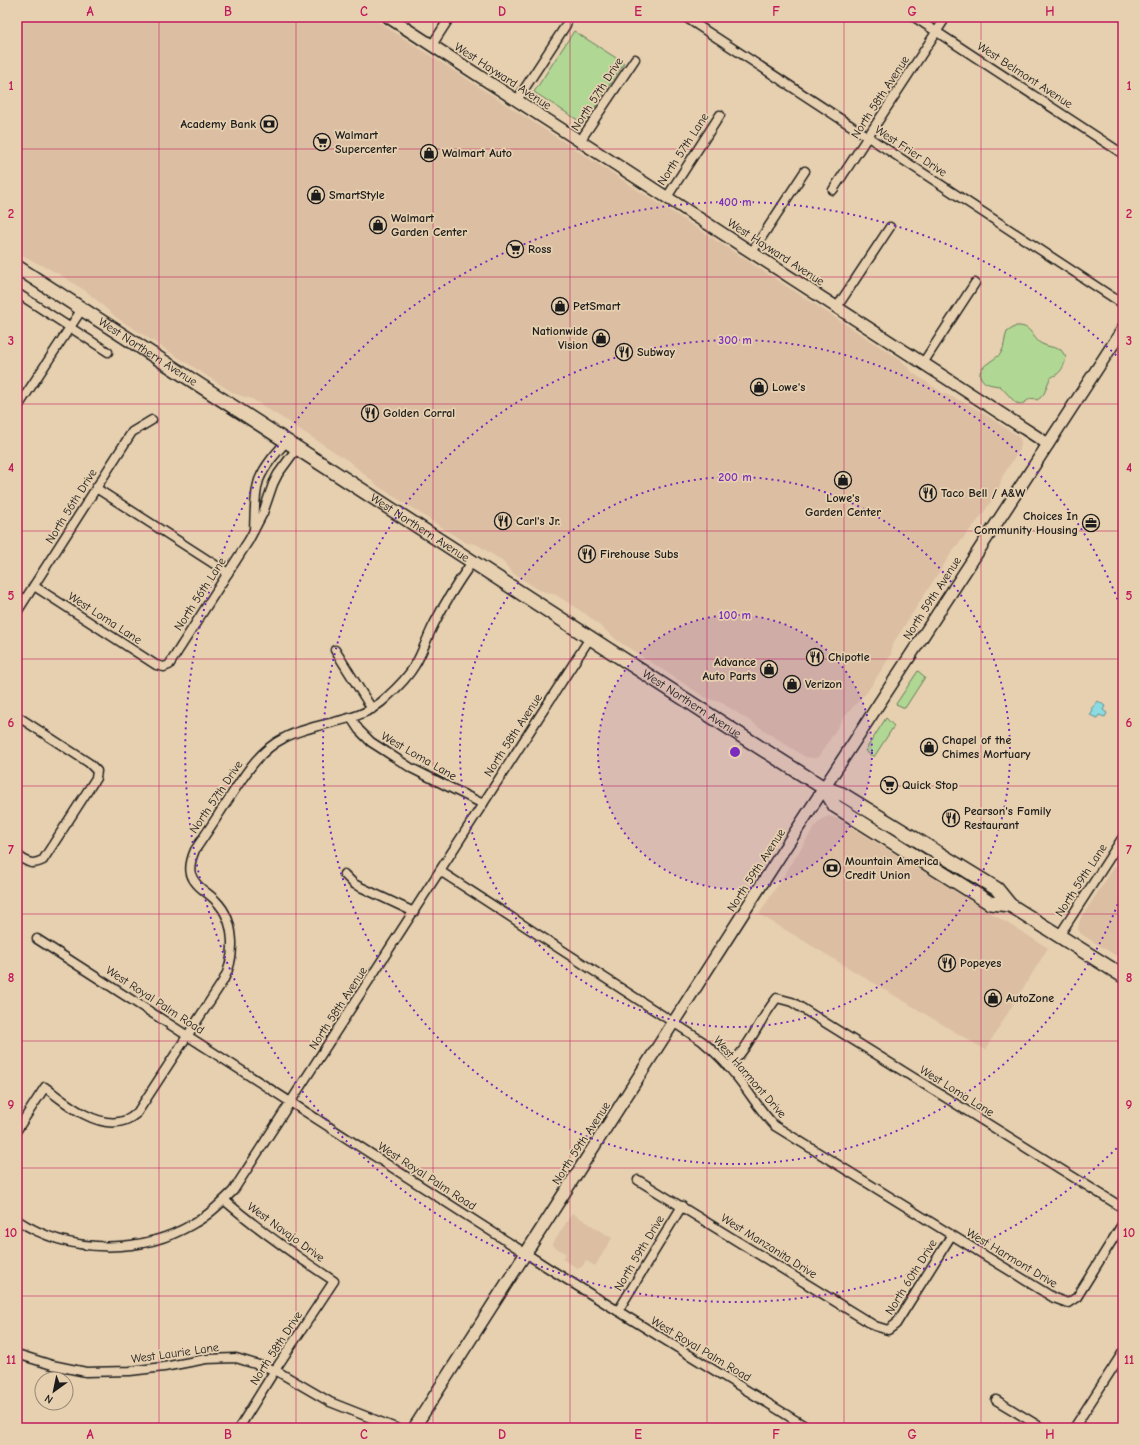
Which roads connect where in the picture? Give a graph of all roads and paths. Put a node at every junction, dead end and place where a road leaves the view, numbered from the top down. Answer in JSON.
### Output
{"nodes":[{"id":1,"x":388,"y":17,"type":"edge"},
{"id":2,"x":450,"y":17,"type":"edge"},
{"id":3,"x":568,"y":17,"type":"edge"},
{"id":4,"x":685,"y":17,"type":"edge"},
{"id":5,"x":914,"y":17,"type":"edge"},
{"id":6,"x":946,"y":17,"type":"edge"},
{"id":7,"x":936,"y":32,"type":"junction"},
{"id":8,"x":432,"y":45,"type":"junction"},
{"id":9,"x":635,"y":59,"type":"dead end"},
{"id":10,"x":517,"y":100,"type":"junction"},
{"id":11,"x":720,"y":115,"type":"dead end"},
{"id":12,"x":868,"y":137,"type":"junction"},
{"id":13,"x":580,"y":142,"type":"junction"},
{"id":14,"x":1123,"y":154,"type":"edge"},
{"id":15,"x":805,"y":171,"type":"dead end"},
{"id":16,"x":833,"y":190,"type":"dead end"},
{"id":17,"x":667,"y":197,"type":"junction"},
{"id":18,"x":890,"y":227,"type":"dead end"},
{"id":19,"x":752,"y":252,"type":"junction"},
{"id":20,"x":17,"y":267,"type":"edge"},
{"id":21,"x":975,"y":283,"type":"dead end"},
{"id":22,"x":17,"y":293,"type":"edge"},
{"id":23,"x":1123,"y":304,"type":"edge"},
{"id":24,"x":837,"y":308,"type":"junction"},
{"id":25,"x":82,"y":309,"type":"junction"},
{"id":26,"x":70,"y":327,"type":"junction"},
{"id":27,"x":1123,"y":329,"type":"edge"},
{"id":28,"x":108,"y":352,"type":"dead end"},
{"id":29,"x":923,"y":363,"type":"junction"},
{"id":30,"x":17,"y":408,"type":"edge"},
{"id":31,"x":152,"y":420,"type":"dead end"},
{"id":32,"x":292,"y":444,"type":"junction"},
{"id":33,"x":1048,"y":444,"type":"junction"},
{"id":34,"x":96,"y":488,"type":"junction"},
{"id":35,"x":254,"y":531,"type":"junction"},
{"id":36,"x":472,"y":562,"type":"junction"},
{"id":37,"x":228,"y":573,"type":"junction"},
{"id":38,"x":34,"y":586,"type":"junction"},
{"id":39,"x":17,"y":612,"type":"edge"},
{"id":40,"x":590,"y":638,"type":"junction"},
{"id":41,"x":335,"y":650,"type":"dead end"},
{"id":42,"x":164,"y":667,"type":"joint"},
{"id":43,"x":372,"y":709,"type":"junction"},
{"id":44,"x":17,"y":716,"type":"edge"},
{"id":45,"x":351,"y":718,"type":"junction"},
{"id":46,"x":824,"y":788,"type":"junction"},
{"id":47,"x":483,"y":804,"type":"junction"},
{"id":48,"x":1123,"y":838,"type":"edge"},
{"id":49,"x":17,"y":855,"type":"edge"},
{"id":50,"x":440,"y":871,"type":"junction"},
{"id":51,"x":344,"y":874,"type":"dead end"},
{"id":52,"x":414,"y":912,"type":"junction"},
{"id":53,"x":1059,"y":936,"type":"junction"},
{"id":54,"x":37,"y":939,"type":"dead end"},
{"id":55,"x":1123,"y":976,"type":"edge"},
{"id":56,"x":674,"y":1022,"type":"junction"},
{"id":57,"x":188,"y":1035,"type":"junction"},
{"id":58,"x":728,"y":1067,"type":"junction"},
{"id":59,"x":291,"y":1102,"type":"junction"},
{"id":60,"x":17,"y":1130,"type":"edge"},
{"id":61,"x":638,"y":1180,"type":"dead end"},
{"id":62,"x":224,"y":1200,"type":"junction"},
{"id":63,"x":682,"y":1206,"type":"junction"},
{"id":64,"x":1123,"y":1208,"type":"edge"},
{"id":65,"x":17,"y":1220,"type":"edge"},
{"id":66,"x":1123,"y":1223,"type":"edge"},
{"id":67,"x":951,"y":1236,"type":"junction"},
{"id":68,"x":526,"y":1254,"type":"junction"},
{"id":69,"x":334,"y":1281,"type":"joint"},
{"id":70,"x":618,"y":1311,"type":"junction"},
{"id":71,"x":888,"y":1330,"type":"joint"},
{"id":72,"x":1123,"y":1352,"type":"edge"},
{"id":73,"x":17,"y":1354,"type":"edge"},
{"id":74,"x":276,"y":1370,"type":"junction"},
{"id":75,"x":996,"y":1400,"type":"dead end"},
{"id":76,"x":239,"y":1428,"type":"edge"},
{"id":77,"x":396,"y":1428,"type":"edge"},
{"id":78,"x":414,"y":1428,"type":"edge"},
{"id":79,"x":808,"y":1428,"type":"edge"},
{"id":80,"x":1042,"y":1428,"type":"edge"},
{"id":81,"x":1074,"y":1428,"type":"edge"}],
"edges":[{"from":1,"to":8,"type":"main road","name":"West Hayward Avenue"},
{"from":2,"to":8,"type":"street"},
{"from":3,"to":10,"type":"street"},
{"from":4,"to":12,"type":"street","name":"West Frier Drive"},
{"from":5,"to":7,"type":"street","name":"West Belmont Avenue"},
{"from":6,"to":7,"type":"street","name":"North 58th Avenue"},
{"from":7,"to":12,"type":"street","name":"North 58th Avenue"},
{"from":7,"to":14,"type":"street","name":"West Belmont Avenue"},
{"from":8,"to":10,"type":"main road","name":"West Hayward Avenue"},
{"from":9,"to":13,"type":"street","name":"North 57th Drive"},
{"from":10,"to":13,"type":"main road","name":"West Hayward Avenue"},
{"from":11,"to":17,"type":"street","name":"North 57th Lane"},
{"from":12,"to":16,"type":"street","name":"North 58th Avenue"},
{"from":12,"to":23,"type":"street","name":"West Frier Drive"},
{"from":13,"to":17,"type":"main road","name":"West Hayward Avenue"},
{"from":15,"to":19,"type":"street"},
{"from":17,"to":19,"type":"main road","name":"West Hayward Avenue"},
{"from":18,"to":24,"type":"street"},
{"from":19,"to":24,"type":"main road","name":"West Hayward Avenue"},
{"from":20,"to":25,"type":"main road","name":"West Northern Avenue"},
{"from":21,"to":29,"type":"street"},
{"from":22,"to":26,"type":"street","name":"West Northern Avenue"},
{"from":24,"to":29,"type":"main road","name":"West Hayward Avenue"},
{"from":25,"to":26,"type":"street"},
{"from":25,"to":32,"type":"main road","name":"West Northern Avenue"},
{"from":26,"to":28,"type":"street","name":"West Northern Avenue"},
{"from":26,"to":30,"type":"street"},
{"from":27,"to":33,"type":"main road","name":"North 59th Avenue"},
{"from":29,"to":33,"type":"main road","name":"West Hayward Avenue"},
{"from":31,"to":34,"type":"street","name":"North 56th Drive"},
{"from":32,"to":35,"type":"street","name":"North 56th Lane"},
{"from":32,"to":35,"type":"street","name":"North 56th Lane"},
{"from":32,"to":36,"type":"main road","name":"West Northern Avenue"},
{"from":33,"to":46,"type":"main road","name":"North 59th Avenue"},
{"from":34,"to":37,"type":"street"},
{"from":34,"to":38,"type":"street","name":"North 56th Drive"},
{"from":35,"to":37,"type":"street","name":"North 56th Lane"},
{"from":36,"to":40,"type":"main road","name":"West Northern Avenue"},
{"from":36,"to":43,"type":"street","name":"North 57th Drive"},
{"from":37,"to":42,"type":"street","name":"North 56th Lane"},
{"from":38,"to":39,"type":"street","name":"North 56th Drive"},
{"from":38,"to":42,"type":"street","name":"West Loma Lane"},
{"from":40,"to":46,"type":"main road","name":"West Northern Avenue"},
{"from":40,"to":47,"type":"street","name":"North 58th Avenue"},
{"from":41,"to":43,"type":"street"},
{"from":43,"to":45,"type":"street","name":"North 57th Drive"},
{"from":44,"to":49,"type":"street"},
{"from":45,"to":47,"type":"street","name":"West Loma Lane"},
{"from":45,"to":57,"type":"street","name":"North 57th Drive"},
{"from":46,"to":53,"type":"main road","name":"West Northern Avenue"},
{"from":46,"to":56,"type":"main road","name":"North 59th Avenue"},
{"from":47,"to":50,"type":"street","name":"North 58th Avenue"},
{"from":48,"to":53,"type":"street","name":"North 59th Lane"},
{"from":50,"to":52,"type":"street","name":"North 58th Avenue"},
{"from":50,"to":56,"type":"street","name":"West Harmont Drive"},
{"from":51,"to":52,"type":"street"},
{"from":52,"to":59,"type":"street","name":"North 58th Avenue"},
{"from":53,"to":55,"type":"main road","name":"West Northern Avenue"},
{"from":54,"to":57,"type":"street","name":"West Royal Palm Road"},
{"from":56,"to":58,"type":"street","name":"West Harmont Drive"},
{"from":56,"to":68,"type":"main road","name":"North 59th Avenue"},
{"from":57,"to":59,"type":"street","name":"West Royal Palm Road"},
{"from":57,"to":60,"type":"street","name":"North 57th Drive"},
{"from":58,"to":64,"type":"street","name":"West Loma Lane"},
{"from":58,"to":67,"type":"street","name":"West Harmont Drive"},
{"from":59,"to":62,"type":"street","name":"North 58th Avenue"},
{"from":59,"to":68,"type":"street","name":"West Royal Palm Road"},
{"from":61,"to":63,"type":"street","name":"West Manzanita Drive"},
{"from":62,"to":65,"type":"street","name":"North 58th Avenue"},
{"from":62,"to":69,"type":"street","name":"West Navajo Drive"},
{"from":63,"to":70,"type":"street","name":"North 59th Drive"},
{"from":63,"to":71,"type":"street","name":"West Manzanita Drive"},
{"from":66,"to":67,"type":"street","name":"West Harmont Drive"},
{"from":67,"to":71,"type":"street","name":"North 60th Drive"},
{"from":68,"to":70,"type":"street","name":"West Royal Palm Road"},
{"from":68,"to":78,"type":"main road","name":"North 59th Avenue"},
{"from":69,"to":74,"type":"street","name":"North 58th Drive"},
{"from":70,"to":79,"type":"street","name":"West Royal Palm Road"},
{"from":72,"to":81,"type":"street"},
{"from":73,"to":74,"type":"street","name":"West Laurie Lane"},
{"from":74,"to":76,"type":"street","name":"North 58th Drive"},
{"from":74,"to":77,"type":"street","name":"West Laurie Lane"},
{"from":75,"to":80,"type":"street"}]}
